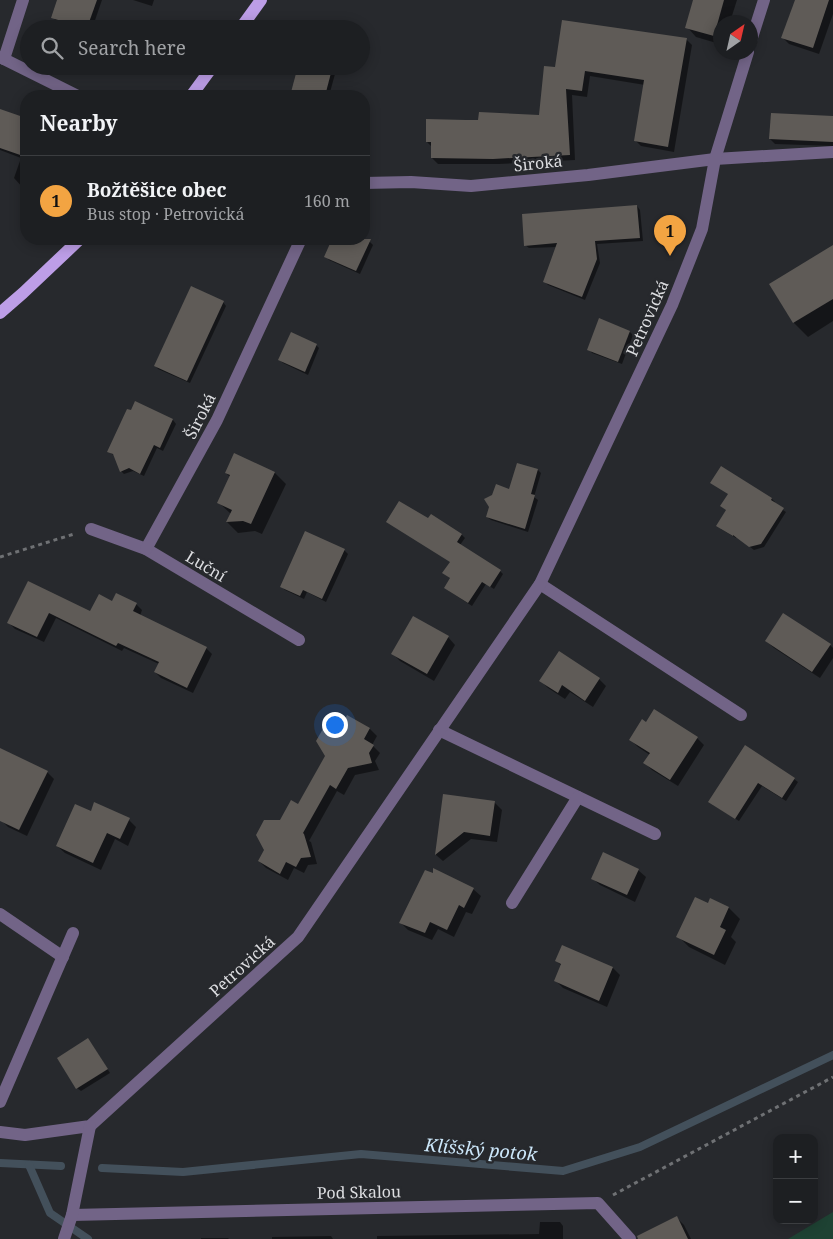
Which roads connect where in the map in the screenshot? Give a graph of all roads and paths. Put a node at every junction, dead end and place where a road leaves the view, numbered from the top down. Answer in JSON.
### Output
{"nodes":[{"id":1,"x":23,"y":0,"type":"edge"},
{"id":2,"x":261,"y":0,"type":"edge"},
{"id":3,"x":764,"y":0,"type":"edge"},
{"id":4,"x":758,"y":19,"type":"edge"},
{"id":5,"x":247,"y":20,"type":"edge"},
{"id":6,"x":2,"y":58,"type":"edge"},
{"id":7,"x":746,"y":60,"type":"edge"},
{"id":8,"x":20,"y":67,"type":"edge"},
{"id":9,"x":36,"y":75,"type":"edge"},
{"id":10,"x":206,"y":75,"type":"edge"},
{"id":11,"x":66,"y":90,"type":"edge"},
{"id":12,"x":195,"y":90,"type":"edge"},
{"id":13,"x":833,"y":152,"type":"edge"},
{"id":14,"x":715,"y":159,"type":"junction"},
{"id":15,"x":370,"y":183,"type":"edge"},
{"id":16,"x":74,"y":245,"type":"edge"},
{"id":17,"x":298,"y":245,"type":"edge"},
{"id":18,"x":0,"y":313,"type":"edge"},
{"id":19,"x":91,"y":529,"type":"joint"},
{"id":20,"x":146,"y":549,"type":"junction"},
{"id":21,"x":0,"y":557,"type":"edge"},
{"id":22,"x":540,"y":584,"type":"junction"},
{"id":23,"x":300,"y":640,"type":"dead end"},
{"id":24,"x":741,"y":715,"type":"dead end"},
{"id":25,"x":439,"y":730,"type":"junction"},
{"id":26,"x":578,"y":796,"type":"junction"},
{"id":27,"x":655,"y":834,"type":"dead end"},
{"id":28,"x":512,"y":904,"type":"dead end"},
{"id":29,"x":0,"y":914,"type":"edge"},
{"id":30,"x":74,"y":934,"type":"dead end"},
{"id":31,"x":63,"y":957,"type":"junction"},
{"id":32,"x":833,"y":1077,"type":"edge"},
{"id":33,"x":0,"y":1102,"type":"edge"},
{"id":34,"x":90,"y":1126,"type":"junction"},
{"id":35,"x":0,"y":1132,"type":"edge"},
{"id":36,"x":598,"y":1203,"type":"junction"},
{"id":37,"x":72,"y":1216,"type":"junction"},
{"id":38,"x":64,"y":1239,"type":"edge"},
{"id":39,"x":630,"y":1239,"type":"edge"}],
"edges":[{"from":1,"to":6,"type":"street"},
{"from":2,"to":5,"type":"main road"},
{"from":3,"to":4,"type":"street"},
{"from":6,"to":8,"type":"street"},
{"from":7,"to":14,"type":"street","name":"Petrovická"},
{"from":9,"to":11,"type":"street"},
{"from":10,"to":12,"type":"main road"},
{"from":13,"to":14,"type":"street","name":"Široká"},
{"from":14,"to":15,"type":"street","name":"Široká"},
{"from":14,"to":22,"type":"street","name":"Petrovická"},
{"from":16,"to":18,"type":"main road"},
{"from":17,"to":20,"type":"street","name":"Široká"},
{"from":19,"to":20,"type":"street","name":"Luční"},
{"from":19,"to":21,"type":"path"},
{"from":20,"to":23,"type":"street","name":"Luční"},
{"from":22,"to":24,"type":"street"},
{"from":22,"to":25,"type":"street","name":"Petrovická"},
{"from":25,"to":26,"type":"street"},
{"from":25,"to":34,"type":"street","name":"Petrovická"},
{"from":26,"to":27,"type":"street"},
{"from":26,"to":28,"type":"street"},
{"from":29,"to":31,"type":"street"},
{"from":30,"to":31,"type":"street"},
{"from":31,"to":33,"type":"street"},
{"from":32,"to":36,"type":"path"},
{"from":34,"to":35,"type":"street"},
{"from":34,"to":37,"type":"street"},
{"from":36,"to":37,"type":"street","name":"Pod Skalou"},
{"from":36,"to":39,"type":"street"},
{"from":37,"to":38,"type":"street"}]}
